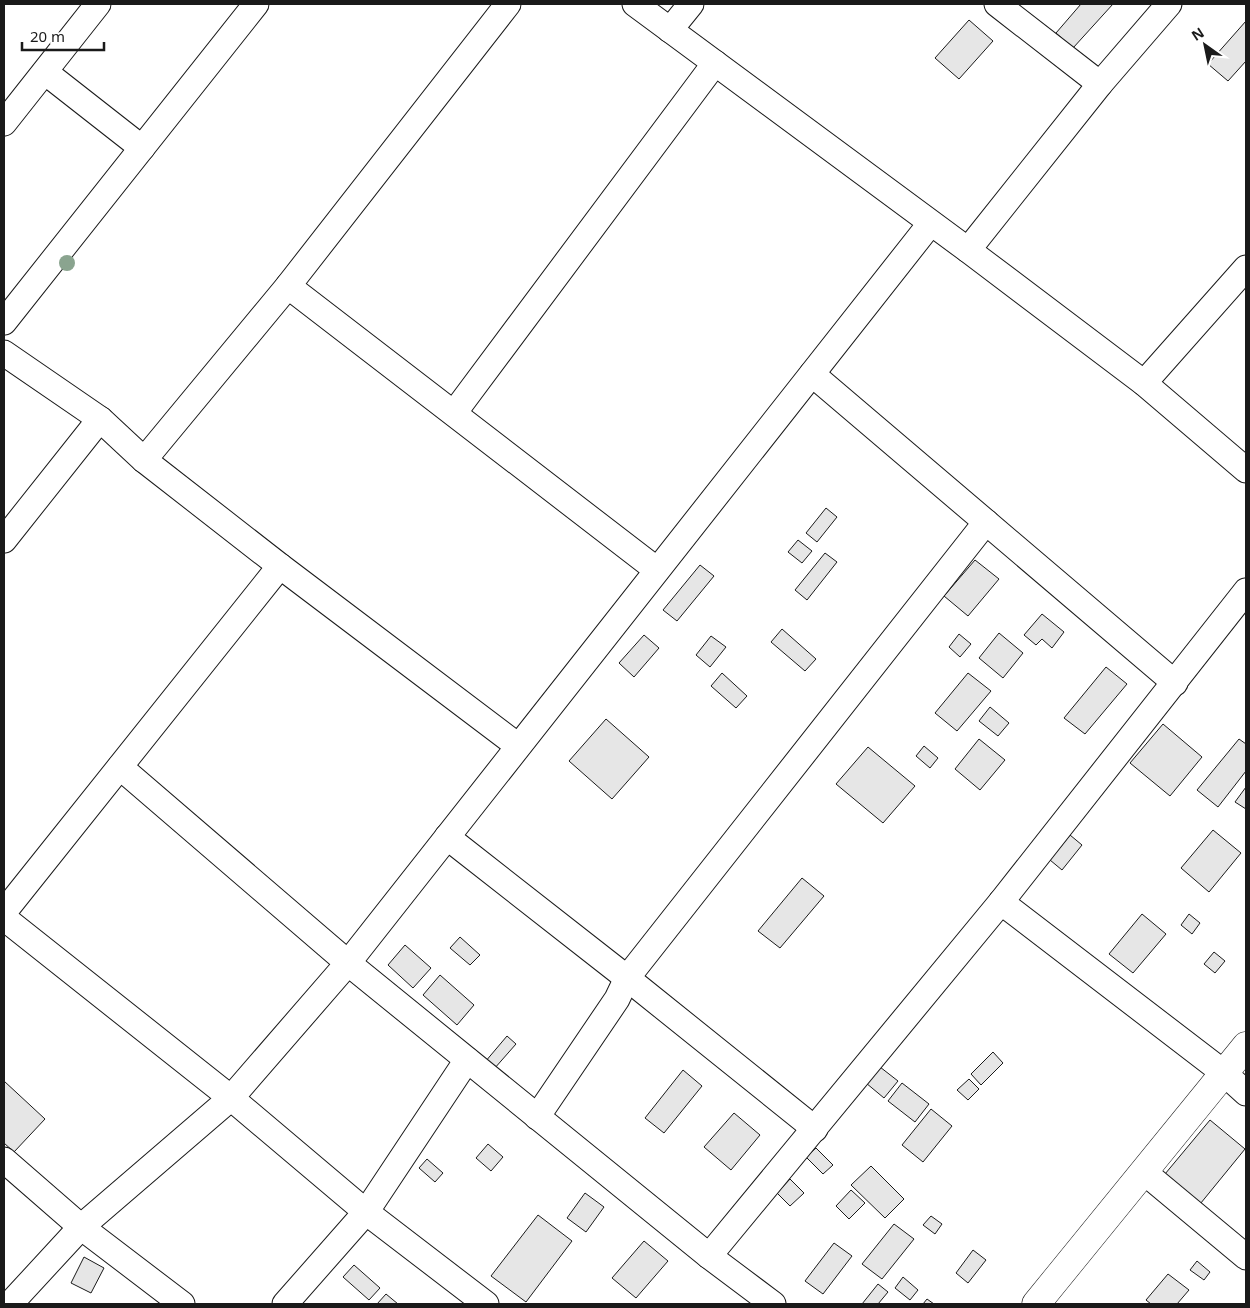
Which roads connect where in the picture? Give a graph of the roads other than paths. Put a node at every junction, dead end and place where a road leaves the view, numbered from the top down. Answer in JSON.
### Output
{"nodes":[{"id":1,"x":98,"y":4,"type":"edge"},
{"id":2,"x":256,"y":4,"type":"edge"},
{"id":3,"x":508,"y":4,"type":"edge"},
{"id":4,"x":635,"y":4,"type":"edge"},
{"id":5,"x":691,"y":4,"type":"edge"},
{"id":6,"x":997,"y":4,"type":"edge"},
{"id":7,"x":1169,"y":4,"type":"edge"},
{"id":8,"x":670,"y":30,"type":"junction"},
{"id":9,"x":715,"y":63,"type":"junction"},
{"id":10,"x":45,"y":72,"type":"junction"},
{"id":11,"x":1100,"y":84,"type":"junction"},
{"id":12,"x":4,"y":123,"type":"edge"},
{"id":13,"x":142,"y":148,"type":"junction"},
{"id":14,"x":930,"y":224,"type":"junction"},
{"id":15,"x":968,"y":250,"type":"junction"},
{"id":16,"x":1246,"y":268,"type":"edge"},
{"id":17,"x":288,"y":286,"type":"junction"},
{"id":18,"x":4,"y":322,"type":"edge"},
{"id":19,"x":4,"y":353,"type":"edge"},
{"id":20,"x":812,"y":374,"type":"junction"},
{"id":21,"x":1144,"y":383,"type":"junction"},
{"id":22,"x":454,"y":413,"type":"junction"},
{"id":23,"x":100,"y":419,"type":"junction"},
{"id":24,"x":144,"y":460,"type":"junction"},
{"id":25,"x":1246,"y":470,"type":"edge"},
{"id":26,"x":986,"y":522,"type":"junction"},
{"id":27,"x":4,"y":540,"type":"edge"},
{"id":28,"x":280,"y":566,"type":"junction"},
{"id":29,"x":657,"y":570,"type":"junction"},
{"id":30,"x":1246,"y":591,"type":"edge"},
{"id":31,"x":1175,"y":682,"type":"junction"},
{"id":32,"x":518,"y":746,"type":"junction"},
{"id":33,"x":120,"y":767,"type":"junction"},
{"id":34,"x":447,"y":836,"type":"junction"},
{"id":35,"x":1001,"y":902,"type":"junction"},
{"id":36,"x":4,"y":912,"type":"edge"},
{"id":37,"x":4,"y":918,"type":"edge"},
{"id":38,"x":348,"y":962,"type":"junction"},
{"id":39,"x":626,"y":978,"type":"junction"},
{"id":40,"x":1246,"y":1046,"type":"edge"},
{"id":41,"x":467,"y":1060,"type":"junction"},
{"id":42,"x":1224,"y":1073,"type":"junction"},
{"id":43,"x":1246,"y":1093,"type":"edge"},
{"id":44,"x":231,"y":1098,"type":"junction"},
{"id":45,"x":537,"y":1117,"type":"junction"},
{"id":46,"x":815,"y":1129,"type":"junction"},
{"id":47,"x":4,"y":1160,"type":"edge"},
{"id":48,"x":1144,"y":1172,"type":"junction"},
{"id":49,"x":366,"y":1212,"type":"junction"},
{"id":50,"x":81,"y":1227,"type":"junction"},
{"id":51,"x":709,"y":1256,"type":"junction"},
{"id":52,"x":1246,"y":1257,"type":"edge"},
{"id":53,"x":10,"y":1304,"type":"edge"},
{"id":54,"x":182,"y":1304,"type":"edge"},
{"id":55,"x":285,"y":1304,"type":"edge"},
{"id":56,"x":486,"y":1304,"type":"edge"},
{"id":57,"x":773,"y":1304,"type":"edge"},
{"id":58,"x":1036,"y":1304,"type":"edge"}],
"edges":[{"from":1,"to":10,"type":"street"},
{"from":2,"to":13,"type":"street"},
{"from":3,"to":17,"type":"street"},
{"from":4,"to":8,"type":"street"},
{"from":5,"to":8,"type":"street"},
{"from":6,"to":11,"type":"street"},
{"from":7,"to":11,"type":"street"},
{"from":8,"to":9,"type":"street"},
{"from":9,"to":14,"type":"street"},
{"from":9,"to":22,"type":"street"},
{"from":10,"to":12,"type":"street"},
{"from":10,"to":13,"type":"street"},
{"from":11,"to":15,"type":"street"},
{"from":13,"to":18,"type":"street"},
{"from":14,"to":15,"type":"street"},
{"from":14,"to":20,"type":"street"},
{"from":15,"to":21,"type":"street"},
{"from":16,"to":21,"type":"street"},
{"from":17,"to":22,"type":"street"},
{"from":17,"to":24,"type":"street"},
{"from":19,"to":23,"type":"street"},
{"from":20,"to":26,"type":"street"},
{"from":20,"to":29,"type":"street"},
{"from":21,"to":25,"type":"street"},
{"from":22,"to":29,"type":"street"},
{"from":23,"to":24,"type":"street"},
{"from":23,"to":27,"type":"street"},
{"from":24,"to":28,"type":"street"},
{"from":26,"to":31,"type":"street"},
{"from":26,"to":39,"type":"street"},
{"from":28,"to":32,"type":"street"},
{"from":28,"to":33,"type":"street"},
{"from":29,"to":32,"type":"street"},
{"from":30,"to":31,"type":"street"},
{"from":31,"to":35,"type":"street"},
{"from":32,"to":34,"type":"street"},
{"from":33,"to":36,"type":"street"},
{"from":33,"to":38,"type":"street"},
{"from":34,"to":38,"type":"street"},
{"from":34,"to":39,"type":"street"},
{"from":35,"to":42,"type":"street"},
{"from":35,"to":46,"type":"street"},
{"from":37,"to":44,"type":"street"},
{"from":38,"to":41,"type":"street"},
{"from":38,"to":44,"type":"street"},
{"from":39,"to":45,"type":"street"},
{"from":39,"to":46,"type":"street"},
{"from":40,"to":42,"type":"street"},
{"from":41,"to":45,"type":"street"},
{"from":41,"to":49,"type":"street"},
{"from":42,"to":43,"type":"street"},
{"from":42,"to":48,"type":"street"},
{"from":44,"to":49,"type":"street"},
{"from":44,"to":50,"type":"street"},
{"from":45,"to":51,"type":"street"},
{"from":46,"to":51,"type":"street"},
{"from":47,"to":50,"type":"street"},
{"from":48,"to":52,"type":"street"},
{"from":48,"to":58,"type":"street"},
{"from":49,"to":55,"type":"street"},
{"from":49,"to":56,"type":"street"},
{"from":50,"to":53,"type":"street"},
{"from":50,"to":54,"type":"street"},
{"from":51,"to":57,"type":"street"}]}
